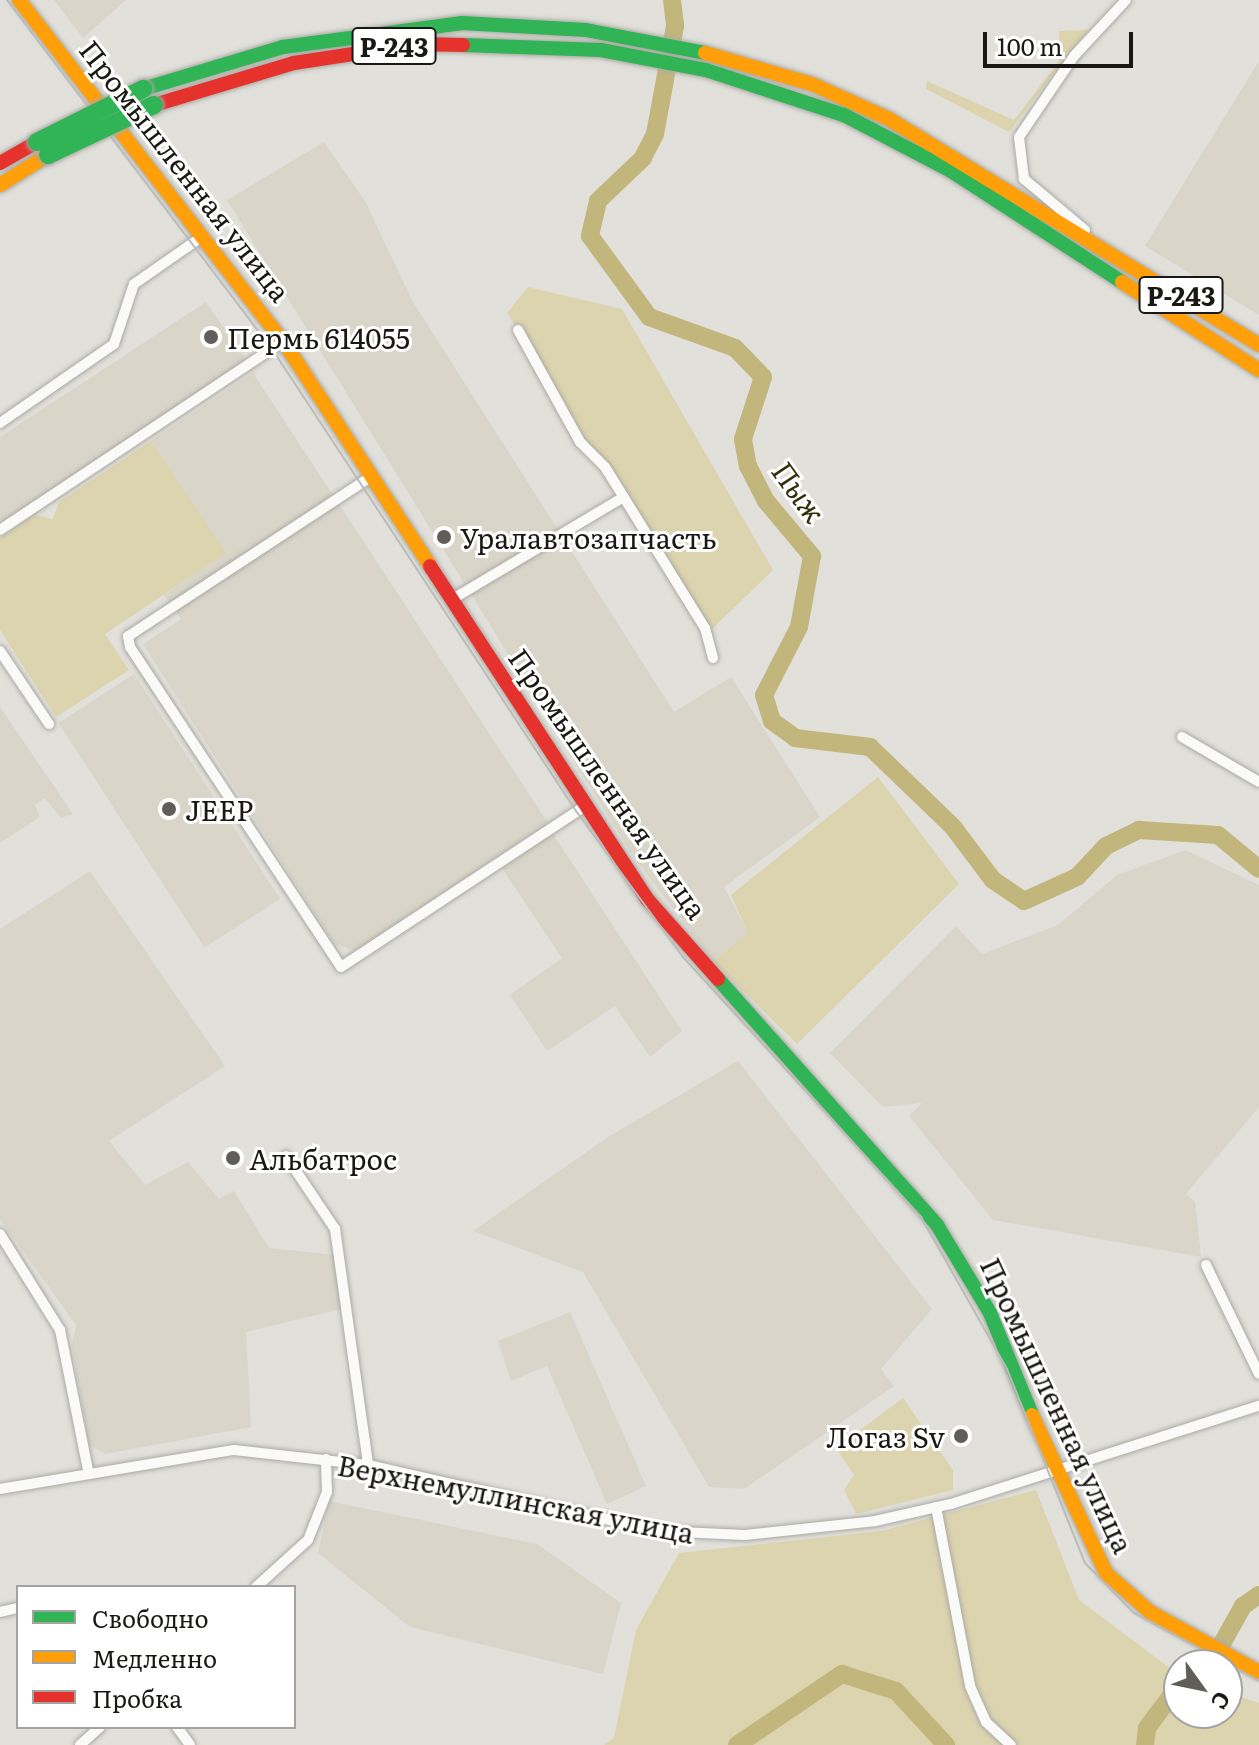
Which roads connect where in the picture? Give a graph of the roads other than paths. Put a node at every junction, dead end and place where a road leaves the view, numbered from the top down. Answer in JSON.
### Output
{"nodes":[{"id":1,"x":19,"y":0,"type":"edge"},
{"id":2,"x":1126,"y":0,"type":"edge"},
{"id":3,"x":708,"y":62,"type":"junction"},
{"id":4,"x":43,"y":148,"type":"junction"},
{"id":5,"x":0,"y":163,"type":"edge"},
{"id":6,"x":0,"y":185,"type":"edge"},
{"id":7,"x":203,"y":236,"type":"junction"},
{"id":8,"x":1103,"y":244,"type":"junction"},
{"id":9,"x":518,"y":330,"type":"dead end"},
{"id":10,"x":283,"y":341,"type":"junction"},
{"id":11,"x":1259,"y":345,"type":"edge"},
{"id":12,"x":1259,"y":370,"type":"edge"},
{"id":13,"x":0,"y":423,"type":"edge"},
{"id":14,"x":372,"y":476,"type":"junction"},
{"id":15,"x":624,"y":497,"type":"junction"},
{"id":16,"x":0,"y":530,"type":"edge"},
{"id":17,"x":451,"y":600,"type":"junction"},
{"id":18,"x":0,"y":651,"type":"edge"},
{"id":19,"x":713,"y":658,"type":"dead end"},
{"id":20,"x":49,"y":724,"type":"dead end"},
{"id":21,"x":1182,"y":737,"type":"dead end"},
{"id":22,"x":1259,"y":782,"type":"edge"},
{"id":23,"x":585,"y":806,"type":"junction"},
{"id":24,"x":286,"y":1156,"type":"dead end"},
{"id":25,"x":0,"y":1234,"type":"edge"},
{"id":26,"x":1206,"y":1265,"type":"dead end"},
{"id":27,"x":1259,"y":1374,"type":"edge"},
{"id":28,"x":1259,"y":1406,"type":"edge"},
{"id":29,"x":326,"y":1459,"type":"junction"},
{"id":30,"x":368,"y":1465,"type":"junction"},
{"id":31,"x":1057,"y":1467,"type":"junction"},
{"id":32,"x":88,"y":1470,"type":"junction"},
{"id":33,"x":0,"y":1489,"type":"edge"},
{"id":34,"x":936,"y":1507,"type":"junction"},
{"id":35,"x":258,"y":1585,"type":"edge"},
{"id":36,"x":1253,"y":1669,"type":"edge"},
{"id":37,"x":98,"y":1729,"type":"edge"},
{"id":38,"x":80,"y":1745,"type":"edge"},
{"id":39,"x":1011,"y":1745,"type":"edge"}],
"edges":[{"from":1,"to":7,"type":"main road","name":"Промышленная улица"},
{"from":2,"to":8,"type":"street"},
{"from":3,"to":4,"type":"main road","number":"Р-243","bridge":true},
{"from":3,"to":8,"type":"main road","number":"Р-243"},
{"from":3,"to":12,"type":"main road","number":"Р-243"},
{"from":4,"to":5,"type":"main road","number":"Р-243"},
{"from":4,"to":6,"type":"main road","number":"Р-243"},
{"from":7,"to":10,"type":"main road","name":"Промышленная улица"},
{"from":7,"to":13,"type":"street"},
{"from":8,"to":11,"type":"main road","number":"Р-243"},
{"from":9,"to":15,"type":"street"},
{"from":10,"to":14,"type":"main road","name":"Промышленная улица"},
{"from":10,"to":16,"type":"street"},
{"from":14,"to":17,"type":"main road","name":"Промышленная улица"},
{"from":14,"to":23,"type":"street"},
{"from":15,"to":17,"type":"street"},
{"from":15,"to":19,"type":"street"},
{"from":17,"to":23,"type":"main road","name":"Промышленная улица"},
{"from":18,"to":20,"type":"street"},
{"from":21,"to":22,"type":"street"},
{"from":23,"to":31,"type":"main road","name":"Промышленная улица"},
{"from":24,"to":30,"type":"street"},
{"from":25,"to":32,"type":"street"},
{"from":26,"to":27,"type":"street"},
{"from":28,"to":31,"type":"street","name":"Верхнемуллинская улица"},
{"from":29,"to":30,"type":"street","name":"Верхнемуллинская улица"},
{"from":29,"to":32,"type":"street","name":"Верхнемуллинская улица"},
{"from":29,"to":35,"type":"street"},
{"from":30,"to":34,"type":"street","name":"Верхнемуллинская улица"},
{"from":31,"to":34,"type":"street","name":"Верхнемуллинская улица"},
{"from":31,"to":36,"type":"main road","name":"Промышленная улица"},
{"from":32,"to":33,"type":"street","name":"Верхнемуллинская улица"},
{"from":34,"to":39,"type":"street"},
{"from":37,"to":38,"type":"street"}]}
